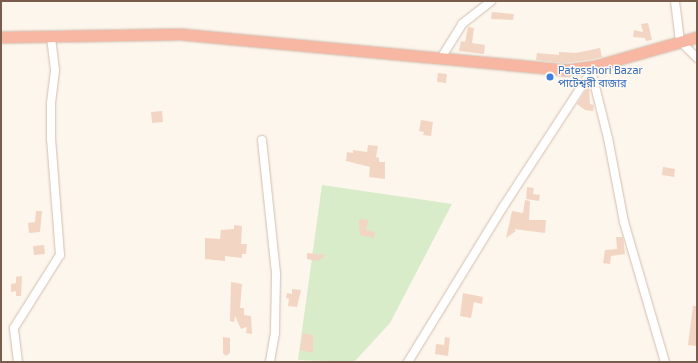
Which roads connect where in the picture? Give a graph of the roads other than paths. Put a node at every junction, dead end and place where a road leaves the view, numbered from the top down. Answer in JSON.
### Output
{"nodes":[{"id":1,"x":491,"y":1,"type":"edge"},
{"id":2,"x":675,"y":1,"type":"edge"},
{"id":3,"x":1,"y":37,"type":"edge"},
{"id":4,"x":51,"y":37,"type":"junction"},
{"id":5,"x":697,"y":37,"type":"edge"},
{"id":6,"x":680,"y":42,"type":"junction"},
{"id":7,"x":441,"y":58,"type":"junction"},
{"id":8,"x":697,"y":58,"type":"edge"},
{"id":9,"x":593,"y":68,"type":"junction"},
{"id":10,"x":262,"y":140,"type":"dead end"},
{"id":11,"x":18,"y":362,"type":"edge"},
{"id":12,"x":270,"y":362,"type":"edge"},
{"id":13,"x":408,"y":362,"type":"edge"},
{"id":14,"x":665,"y":362,"type":"edge"}],
"edges":[{"from":1,"to":7,"type":"street"},
{"from":2,"to":6,"type":"street"},
{"from":3,"to":4,"type":"highway"},
{"from":4,"to":7,"type":"highway"},
{"from":4,"to":11,"type":"street"},
{"from":5,"to":6,"type":"highway"},
{"from":6,"to":8,"type":"street"},
{"from":6,"to":9,"type":"highway"},
{"from":7,"to":9,"type":"highway"},
{"from":9,"to":13,"type":"street"},
{"from":9,"to":14,"type":"street"},
{"from":10,"to":12,"type":"street"}]}
